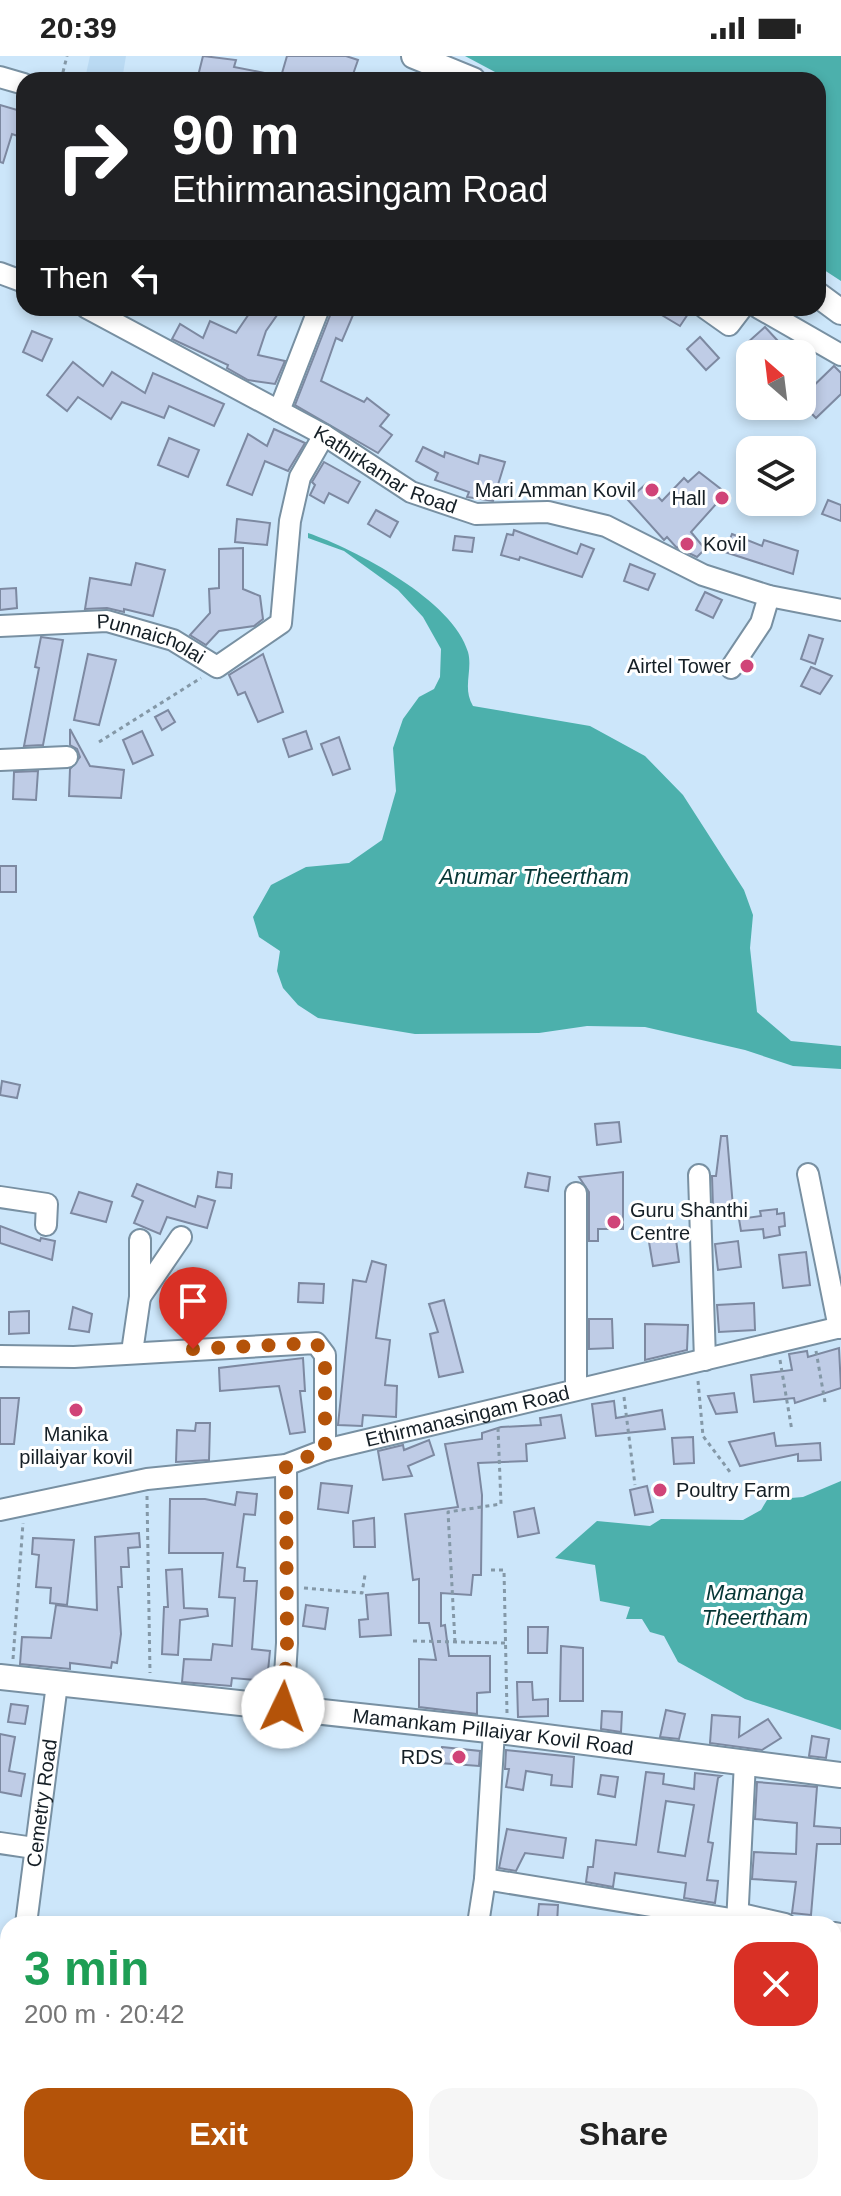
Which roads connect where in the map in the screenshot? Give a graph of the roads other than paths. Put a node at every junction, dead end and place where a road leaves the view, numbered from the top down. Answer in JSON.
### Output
{"nodes":[{"id":1,"x":414,"y":56,"type":"edge"},
{"id":2,"x":453,"y":72,"type":"edge"},
{"id":3,"x":102,"y":316,"type":"edge"},
{"id":4,"x":316,"y":316,"type":"edge"},
{"id":5,"x":716,"y":316,"type":"edge"},
{"id":6,"x":736,"y":316,"type":"edge"},
{"id":7,"x":773,"y":316,"type":"edge"},
{"id":8,"x":841,"y":355,"type":"edge"},
{"id":9,"x":279,"y":411,"type":"junction"},
{"id":10,"x":324,"y":435,"type":"junction"},
{"id":11,"x":769,"y":596,"type":"junction"},
{"id":12,"x":841,"y":610,"type":"edge"},
{"id":13,"x":0,"y":626,"type":"edge"},
{"id":14,"x":731,"y":668,"type":"dead end"},
{"id":15,"x":67,"y":757,"type":"dead end"},
{"id":16,"x":0,"y":760,"type":"edge"},
{"id":17,"x":808,"y":1174,"type":"dead end"},
{"id":18,"x":699,"y":1175,"type":"dead end"},
{"id":19,"x":576,"y":1193,"type":"dead end"},
{"id":20,"x":0,"y":1197,"type":"edge"},
{"id":21,"x":46,"y":1225,"type":"dead end"},
{"id":22,"x":181,"y":1237,"type":"dead end"},
{"id":23,"x":140,"y":1240,"type":"dead end"},
{"id":24,"x":140,"y":1297,"type":"junction"},
{"id":25,"x":840,"y":1328,"type":"edge"},
{"id":26,"x":132,"y":1352,"type":"junction"},
{"id":27,"x":0,"y":1356,"type":"edge"},
{"id":28,"x":700,"y":1361,"type":"junction"},
{"id":29,"x":576,"y":1389,"type":"junction"},
{"id":30,"x":325,"y":1450,"type":"junction"},
{"id":31,"x":286,"y":1465,"type":"junction"},
{"id":32,"x":0,"y":1510,"type":"edge"},
{"id":33,"x":3,"y":1680,"type":"edge"},
{"id":34,"x":57,"y":1684,"type":"junction"},
{"id":35,"x":283,"y":1707,"type":"junction"},
{"id":36,"x":500,"y":1731,"type":"junction"},
{"id":37,"x":745,"y":1762,"type":"junction"},
{"id":38,"x":841,"y":1775,"type":"edge"},
{"id":39,"x":0,"y":1843,"type":"edge"},
{"id":40,"x":34,"y":1848,"type":"junction"},
{"id":41,"x":485,"y":1879,"type":"junction"},
{"id":42,"x":27,"y":1916,"type":"edge"},
{"id":43,"x":479,"y":1916,"type":"edge"},
{"id":44,"x":718,"y":1916,"type":"edge"},
{"id":45,"x":737,"y":1916,"type":"edge"}],
"edges":[{"from":1,"to":2,"type":"main road"},
{"from":3,"to":9,"type":"street","name":"Kathirkamar Road"},
{"from":4,"to":9,"type":"street"},
{"from":5,"to":6,"type":"street"},
{"from":7,"to":8,"type":"street"},
{"from":9,"to":10,"type":"street","name":"Kathirkamar Road"},
{"from":10,"to":11,"type":"street","name":"Kathirkamar Road"},
{"from":10,"to":13,"type":"street","name":"Punnaicholai"},
{"from":11,"to":12,"type":"street","name":"Kathirkamar Road"},
{"from":11,"to":14,"type":"street"},
{"from":15,"to":16,"type":"street"},
{"from":17,"to":25,"type":"street"},
{"from":18,"to":28,"type":"street"},
{"from":19,"to":29,"type":"street"},
{"from":20,"to":21,"type":"street"},
{"from":22,"to":24,"type":"street"},
{"from":23,"to":24,"type":"street"},
{"from":24,"to":26,"type":"street"},
{"from":25,"to":28,"type":"street","name":"Ethirmanasingam Road"},
{"from":26,"to":27,"type":"street"},
{"from":26,"to":30,"type":"street"},
{"from":28,"to":29,"type":"street","name":"Ethirmanasingam Road"},
{"from":29,"to":30,"type":"street","name":"Ethirmanasingam Road"},
{"from":30,"to":31,"type":"street","name":"Ethirmanasingam Road"},
{"from":31,"to":32,"type":"street","name":"Ethirmanasingam Road"},
{"from":31,"to":35,"type":"street"},
{"from":33,"to":34,"type":"main road","name":"Mamankam Pillaiyar Kovil Road"},
{"from":34,"to":35,"type":"main road","name":"Mamankam Pillaiyar Kovil Road"},
{"from":34,"to":40,"type":"street","name":"Cemetry Road"},
{"from":35,"to":36,"type":"main road","name":"Mamankam Pillaiyar Kovil Road"},
{"from":36,"to":37,"type":"main road","name":"Mamankam Pillaiyar Kovil Road"},
{"from":36,"to":41,"type":"street"},
{"from":37,"to":38,"type":"main road","name":"Mamankam Pillaiyar Kovil Road"},
{"from":37,"to":45,"type":"street"},
{"from":39,"to":40,"type":"street"},
{"from":40,"to":42,"type":"street","name":"Cemetry Road"},
{"from":41,"to":43,"type":"street"},
{"from":41,"to":44,"type":"street"}]}
